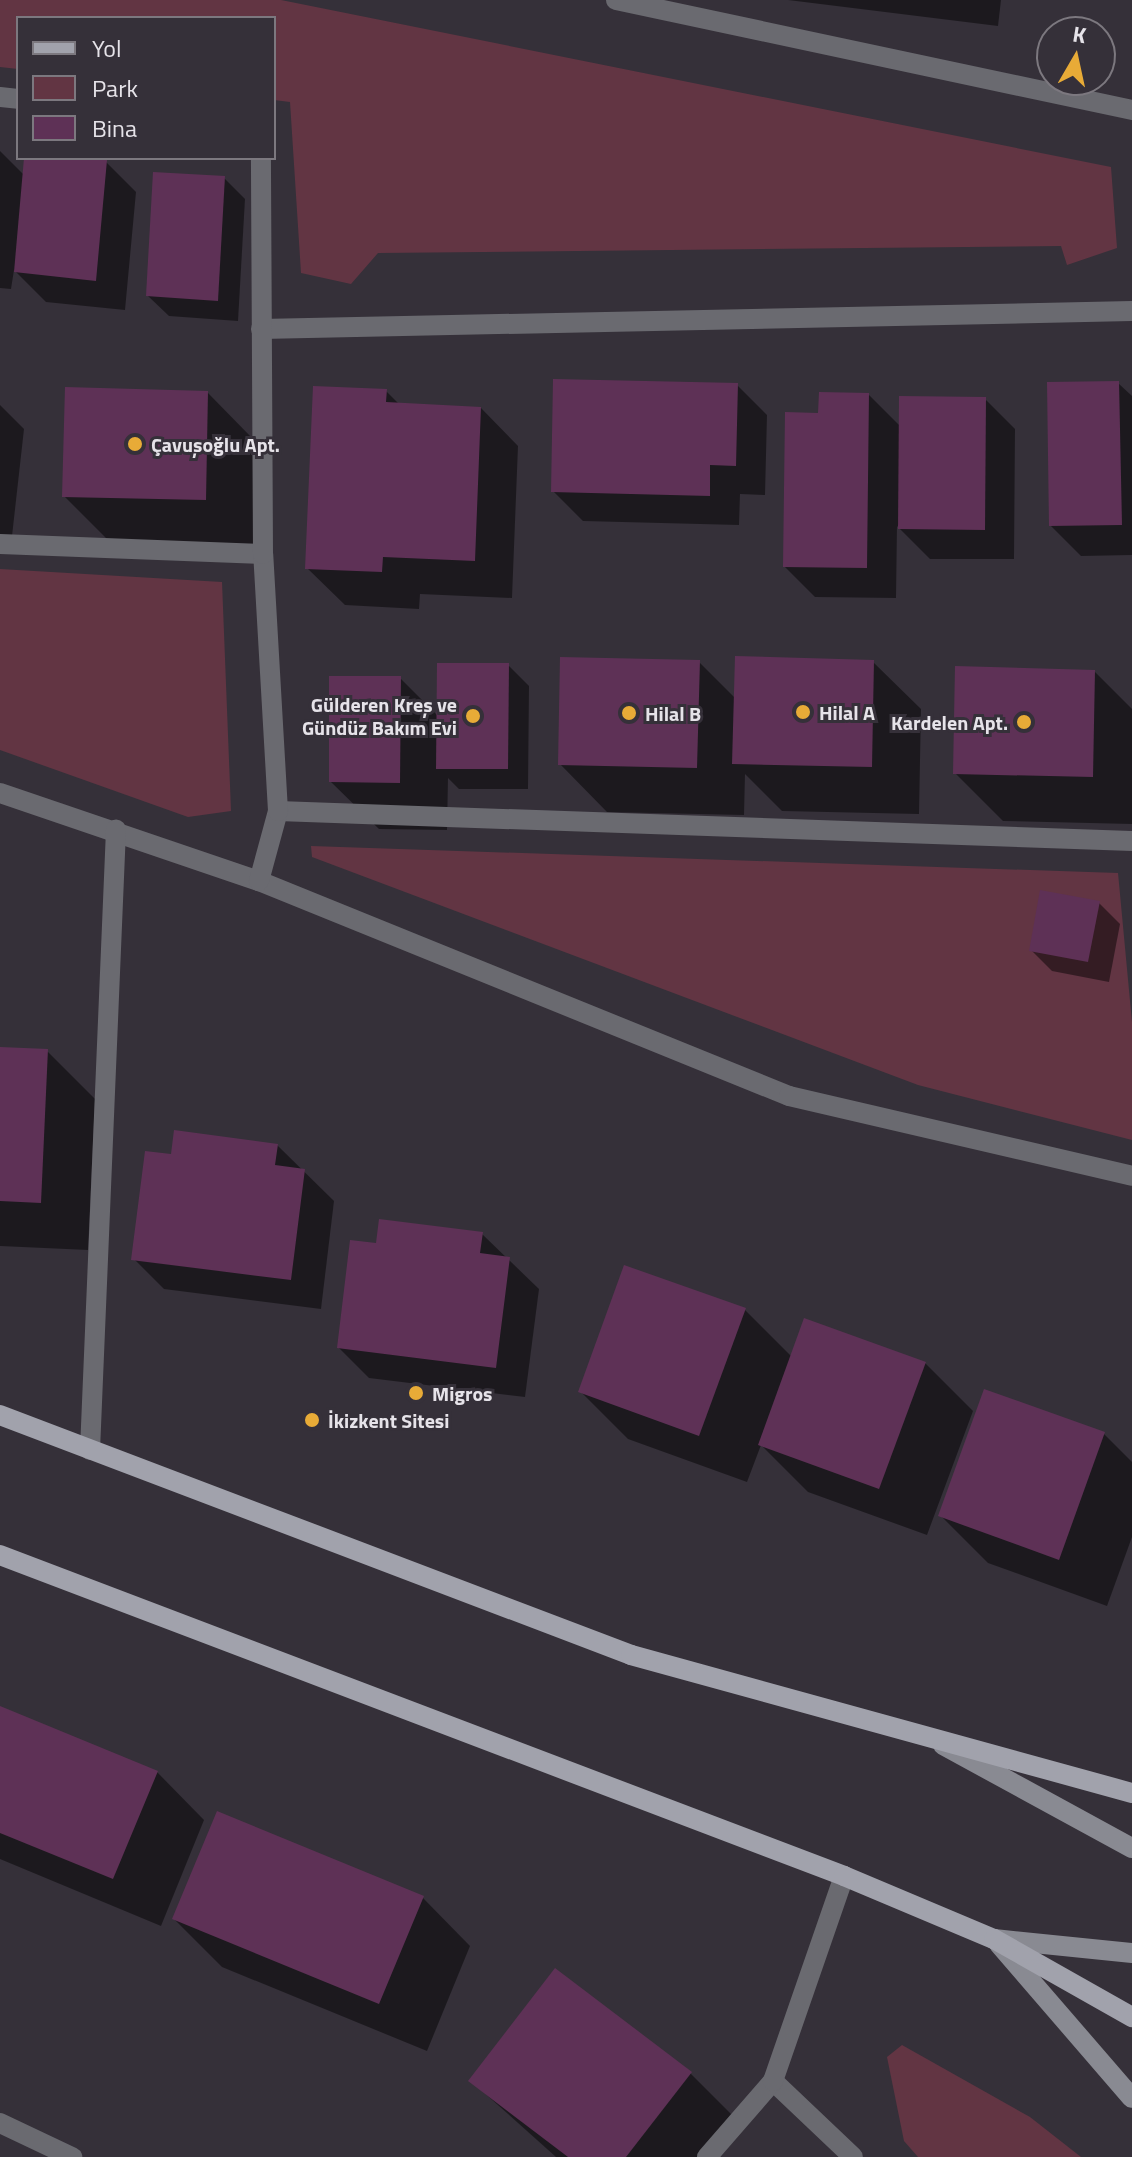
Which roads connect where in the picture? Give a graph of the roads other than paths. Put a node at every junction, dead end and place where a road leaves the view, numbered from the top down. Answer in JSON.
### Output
{"nodes":[{"id":1,"x":616,"y":0,"type":"edge"},
{"id":2,"x":1132,"y":110,"type":"edge"},
{"id":3,"x":261,"y":160,"type":"edge"},
{"id":4,"x":1132,"y":311,"type":"edge"},
{"id":5,"x":261,"y":329,"type":"junction"},
{"id":6,"x":0,"y":544,"type":"edge"},
{"id":7,"x":263,"y":554,"type":"junction"},
{"id":8,"x":0,"y":793,"type":"edge"},
{"id":9,"x":278,"y":811,"type":"junction"},
{"id":10,"x":116,"y":830,"type":"junction"},
{"id":11,"x":1132,"y":841,"type":"edge"},
{"id":12,"x":259,"y":881,"type":"junction"},
{"id":13,"x":1132,"y":1176,"type":"edge"},
{"id":14,"x":0,"y":1415,"type":"edge"},
{"id":15,"x":90,"y":1450,"type":"junction"},
{"id":16,"x":0,"y":1555,"type":"edge"},
{"id":17,"x":943,"y":1745,"type":"junction"},
{"id":18,"x":1132,"y":1793,"type":"edge"},
{"id":19,"x":1132,"y":1848,"type":"edge"},
{"id":20,"x":844,"y":1876,"type":"junction"},
{"id":21,"x":994,"y":1939,"type":"junction"},
{"id":22,"x":1132,"y":1953,"type":"edge"},
{"id":23,"x":1132,"y":2017,"type":"edge"},
{"id":24,"x":773,"y":2081,"type":"junction"},
{"id":25,"x":1132,"y":2098,"type":"edge"},
{"id":26,"x":0,"y":2123,"type":"edge"},
{"id":27,"x":72,"y":2157,"type":"edge"},
{"id":28,"x":707,"y":2157,"type":"edge"},
{"id":29,"x":853,"y":2157,"type":"edge"}],
"edges":[{"from":1,"to":2,"type":"street"},
{"from":3,"to":5,"type":"street"},
{"from":4,"to":5,"type":"street"},
{"from":5,"to":7,"type":"street"},
{"from":6,"to":7,"type":"street"},
{"from":7,"to":9,"type":"street"},
{"from":8,"to":10,"type":"street"},
{"from":9,"to":11,"type":"street"},
{"from":9,"to":12,"type":"street"},
{"from":10,"to":12,"type":"street"},
{"from":10,"to":15,"type":"street"},
{"from":12,"to":13,"type":"street"},
{"from":14,"to":15,"type":"main road"},
{"from":15,"to":17,"type":"main road"},
{"from":16,"to":20,"type":"main road"},
{"from":17,"to":18,"type":"main road"},
{"from":17,"to":19,"type":"main road"},
{"from":20,"to":21,"type":"main road"},
{"from":20,"to":24,"type":"street"},
{"from":21,"to":22,"type":"main road"},
{"from":21,"to":23,"type":"main road"},
{"from":21,"to":25,"type":"main road"},
{"from":24,"to":28,"type":"street"},
{"from":24,"to":29,"type":"street"},
{"from":26,"to":27,"type":"street"}]}
